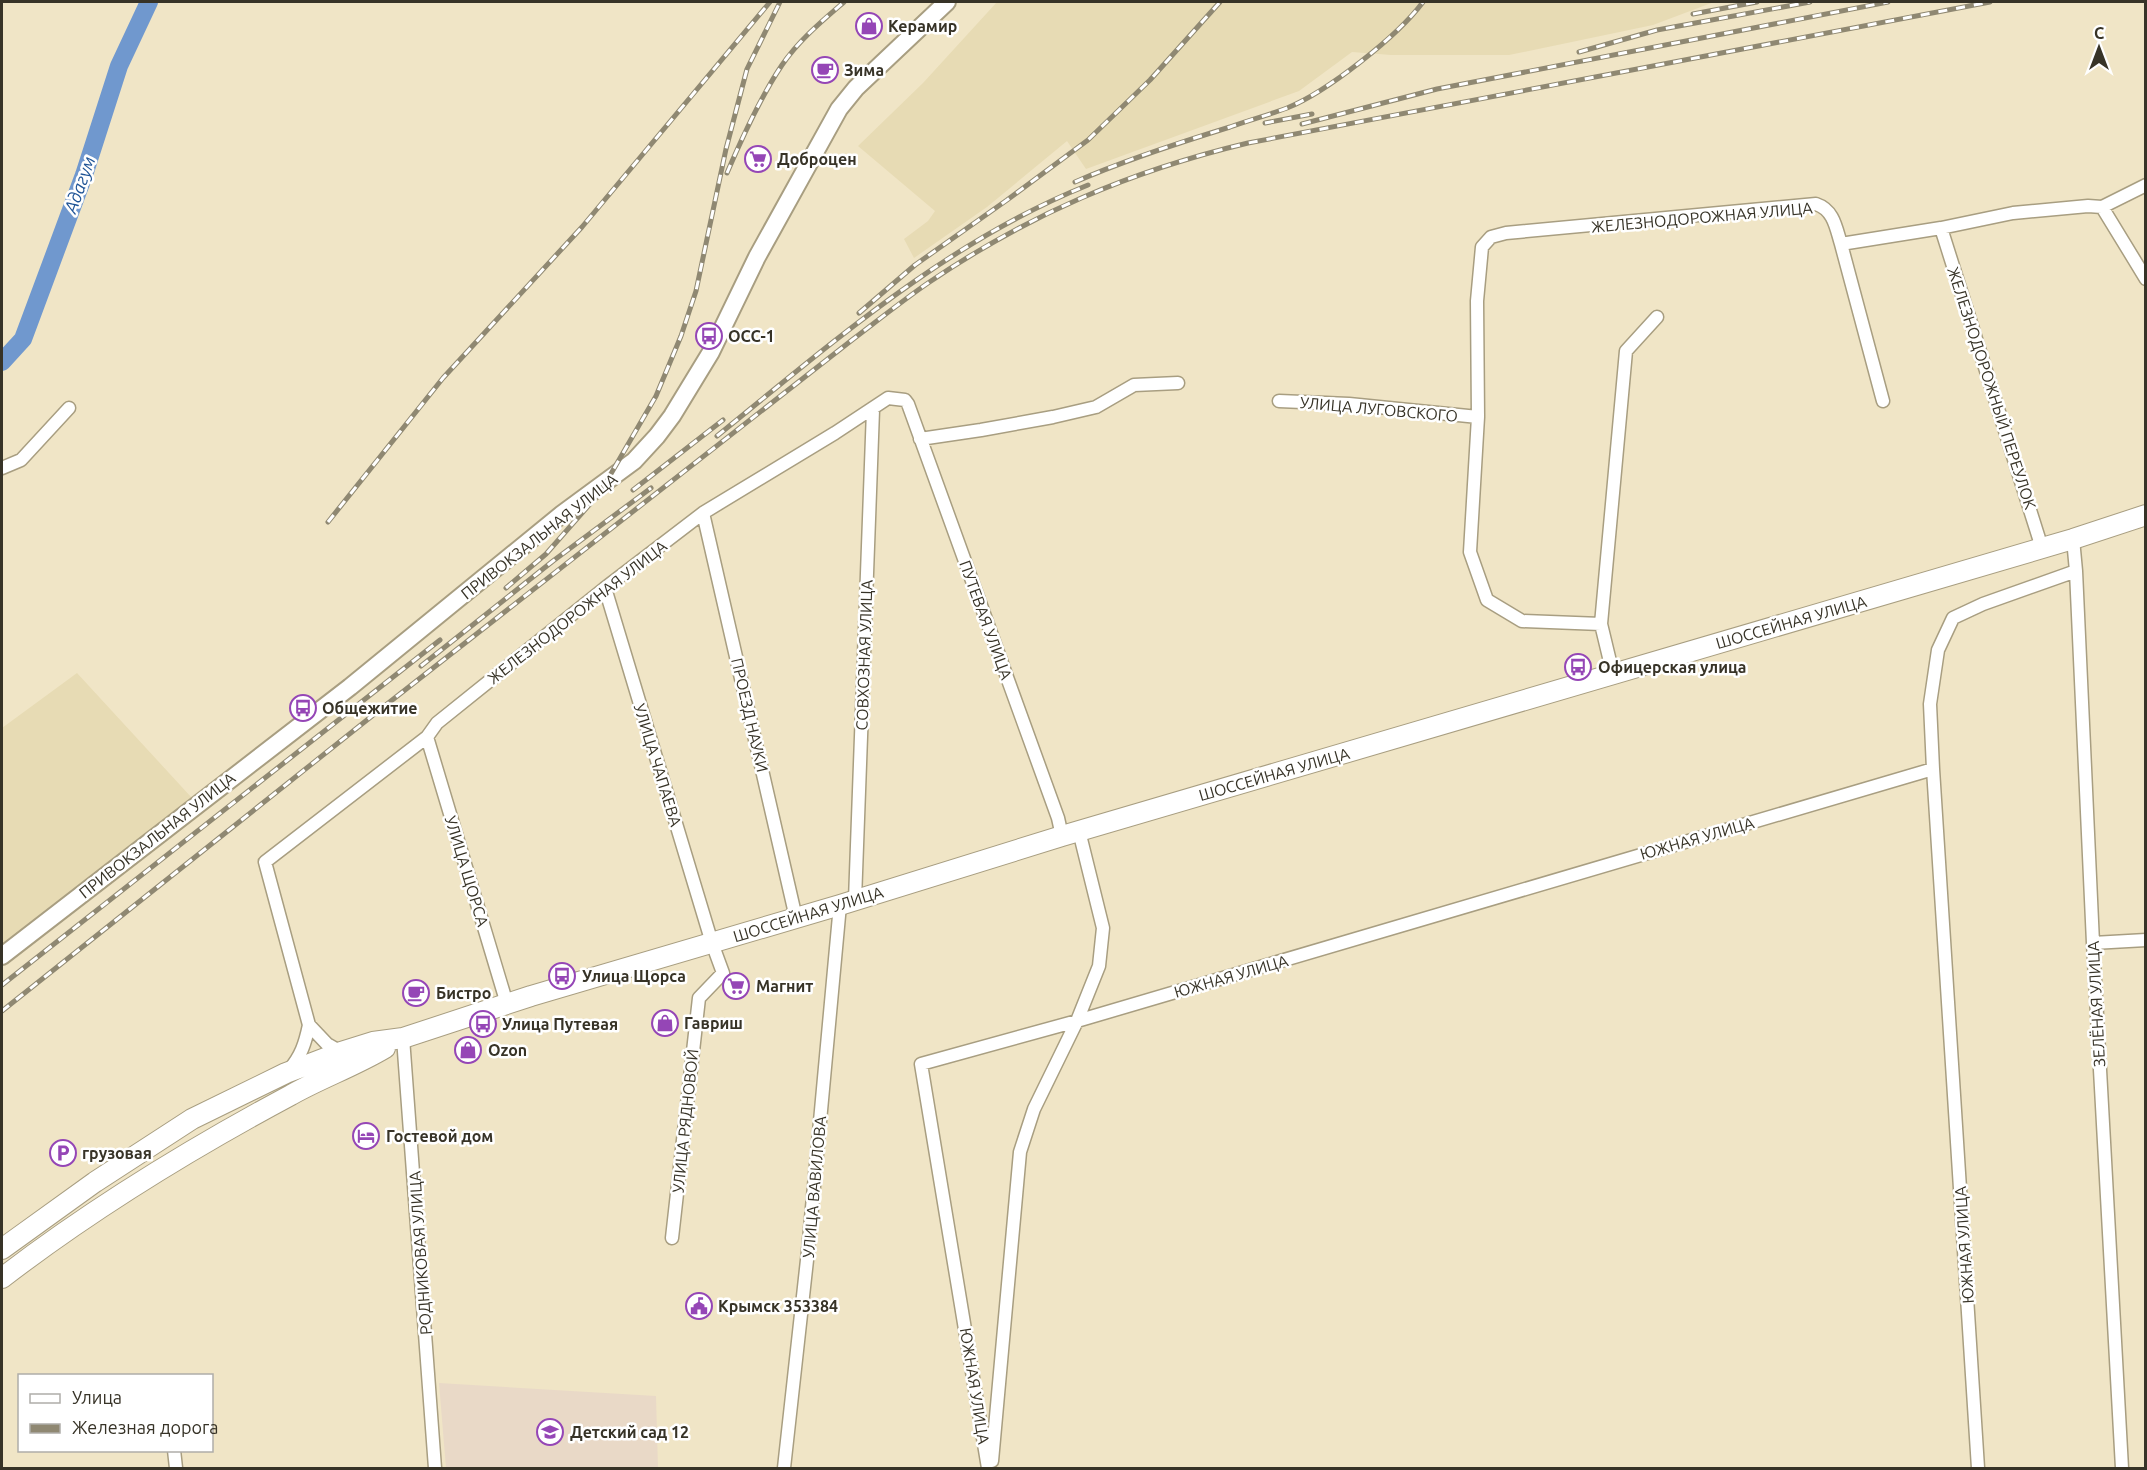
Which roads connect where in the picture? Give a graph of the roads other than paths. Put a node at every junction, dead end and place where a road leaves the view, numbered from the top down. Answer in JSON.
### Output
{"nodes":[{"id":1,"x":947,"y":2,"type":"edge"},
{"id":2,"x":2145,"y":185,"type":"edge"},
{"id":3,"x":2102,"y":207,"type":"junction"},
{"id":4,"x":1941,"y":228,"type":"junction"},
{"id":5,"x":1841,"y":244,"type":"junction"},
{"id":6,"x":1482,"y":247,"type":"joint"},
{"id":7,"x":2145,"y":279,"type":"edge"},
{"id":8,"x":1657,"y":317,"type":"dead end"},
{"id":9,"x":1178,"y":382,"type":"dead end"},
{"id":10,"x":1279,"y":401,"type":"dead end"},
{"id":11,"x":1883,"y":401,"type":"dead end"},
{"id":12,"x":908,"y":404,"type":"joint"},
{"id":13,"x":69,"y":408,"type":"dead end"},
{"id":14,"x":873,"y":410,"type":"junction"},
{"id":15,"x":1478,"y":417,"type":"junction"},
{"id":16,"x":920,"y":439,"type":"junction"},
{"id":17,"x":2,"y":468,"type":"edge"},
{"id":18,"x":704,"y":513,"type":"junction"},
{"id":19,"x":2145,"y":515,"type":"edge"},
{"id":20,"x":2073,"y":539,"type":"junction"},
{"id":21,"x":2043,"y":548,"type":"junction"},
{"id":22,"x":2076,"y":571,"type":"junction"},
{"id":23,"x":605,"y":588,"type":"junction"},
{"id":24,"x":1601,"y":624,"type":"junction"},
{"id":25,"x":1613,"y":674,"type":"junction"},
{"id":26,"x":427,"y":737,"type":"junction"},
{"id":27,"x":1933,"y":769,"type":"junction"},
{"id":28,"x":1071,"y":834,"type":"junction"},
{"id":29,"x":848,"y":903,"type":"junction"},
{"id":30,"x":796,"y":918,"type":"junction"},
{"id":31,"x":2145,"y":940,"type":"edge"},
{"id":32,"x":712,"y":943,"type":"junction"},
{"id":33,"x":2093,"y":943,"type":"junction"},
{"id":34,"x":2,"y":956,"type":"edge"},
{"id":35,"x":507,"y":1004,"type":"junction"},
{"id":36,"x":1077,"y":1021,"type":"junction"},
{"id":37,"x":309,"y":1025,"type":"junction"},
{"id":38,"x":403,"y":1038,"type":"junction"},
{"id":39,"x":341,"y":1052,"type":"junction"},
{"id":40,"x":286,"y":1073,"type":"junction"},
{"id":41,"x":672,"y":1238,"type":"dead end"},
{"id":42,"x":2,"y":1250,"type":"edge"},
{"id":43,"x":2,"y":1278,"type":"edge"},
{"id":44,"x":174,"y":1452,"type":"edge"},
{"id":45,"x":176,"y":1468,"type":"edge"},
{"id":46,"x":435,"y":1468,"type":"edge"},
{"id":47,"x":784,"y":1468,"type":"edge"},
{"id":48,"x":990,"y":1468,"type":"edge"},
{"id":49,"x":1978,"y":1468,"type":"edge"},
{"id":50,"x":2122,"y":1468,"type":"edge"}],
"edges":[{"from":1,"to":34,"type":"main road","name":"ПРИВОКЗАЛЬНАЯ УЛИЦА"},
{"from":2,"to":3,"type":"street"},
{"from":3,"to":4,"type":"street"},
{"from":3,"to":7,"type":"street"},
{"from":4,"to":5,"type":"street"},
{"from":4,"to":21,"type":"street","name":"ЖЕЛЕЗНОДОРОЖНЫЙ ПЕРЕУЛОК"},
{"from":5,"to":6,"type":"street","name":"ЖЕЛЕЗНОДОРОЖНАЯ УЛИЦА"},
{"from":5,"to":11,"type":"street","name":"ЖЕЛЕЗНОДОРОЖНАЯ УЛИЦА"},
{"from":6,"to":15,"type":"street","name":"УЛИЦА ЛУГОВСКОГО"},
{"from":8,"to":24,"type":"street"},
{"from":9,"to":16,"type":"street"},
{"from":10,"to":15,"type":"street","name":"УЛИЦА ЛУГОВСКОГО"},
{"from":12,"to":14,"type":"street","name":"ЖЕЛЕЗНОДОРОЖНАЯ УЛИЦА"},
{"from":12,"to":16,"type":"street","name":"ПУТЕВАЯ УЛИЦА"},
{"from":13,"to":17,"type":"street"},
{"from":14,"to":18,"type":"street","name":"ЖЕЛЕЗНОДОРОЖНАЯ УЛИЦА"},
{"from":14,"to":29,"type":"street","name":"СОВХОЗНАЯ УЛИЦА"},
{"from":15,"to":24,"type":"street","name":"УЛИЦА ЛУГОВСКОГО"},
{"from":16,"to":28,"type":"street","name":"ПУТЕВАЯ УЛИЦА"},
{"from":18,"to":23,"type":"street","name":"ЖЕЛЕЗНОДОРОЖНАЯ УЛИЦА"},
{"from":18,"to":30,"type":"street","name":"ПРОЕЗД НАУКИ"},
{"from":19,"to":20,"type":"highway","name":"ШОССЕЙНАЯ УЛИЦА"},
{"from":20,"to":21,"type":"highway","name":"ШОССЕЙНАЯ УЛИЦА"},
{"from":20,"to":22,"type":"street","name":"ЗЕЛЁНАЯ УЛИЦА"},
{"from":21,"to":25,"type":"highway","name":"ШОССЕЙНАЯ УЛИЦА"},
{"from":22,"to":27,"type":"street","name":"ЮЖНАЯ УЛИЦА"},
{"from":22,"to":33,"type":"street","name":"ЗЕЛЁНАЯ УЛИЦА"},
{"from":23,"to":26,"type":"street","name":"ЖЕЛЕЗНОДОРОЖНАЯ УЛИЦА"},
{"from":23,"to":32,"type":"street","name":"УЛИЦА ЧАПАЕВА"},
{"from":24,"to":25,"type":"street"},
{"from":25,"to":28,"type":"highway","name":"ШОССЕЙНАЯ УЛИЦА"},
{"from":26,"to":35,"type":"street","name":"УЛИЦА ЩОРСА"},
{"from":26,"to":37,"type":"street","name":"ЖЕЛЕЗНОДОРОЖНАЯ УЛИЦА"},
{"from":27,"to":36,"type":"street","name":"ЮЖНАЯ УЛИЦА"},
{"from":27,"to":49,"type":"street","name":"ЮЖНАЯ УЛИЦА"},
{"from":28,"to":29,"type":"highway","name":"ШОССЕЙНАЯ УЛИЦА"},
{"from":28,"to":36,"type":"street","name":"ПУТЕВАЯ УЛИЦА"},
{"from":29,"to":30,"type":"highway","name":"ШОССЕЙНАЯ УЛИЦА"},
{"from":29,"to":47,"type":"street","name":"УЛИЦА ВАВИЛОВА"},
{"from":30,"to":32,"type":"highway","name":"ШОССЕЙНАЯ УЛИЦА"},
{"from":31,"to":33,"type":"street"},
{"from":32,"to":35,"type":"highway","name":"ШОССЕЙНАЯ УЛИЦА"},
{"from":32,"to":41,"type":"street","name":"УЛИЦА РЯДНОВОЙ"},
{"from":33,"to":50,"type":"street","name":"ЗЕЛЁНАЯ УЛИЦА"},
{"from":35,"to":38,"type":"highway","name":"ШОССЕЙНАЯ УЛИЦА"},
{"from":36,"to":48,"type":"street","name":"ПУТЕВАЯ УЛИЦА"},
{"from":36,"to":48,"type":"street","name":"ЮЖНАЯ УЛИЦА"},
{"from":37,"to":39,"type":"street"},
{"from":37,"to":40,"type":"street"},
{"from":38,"to":39,"type":"highway"},
{"from":38,"to":43,"type":"highway"},
{"from":38,"to":46,"type":"street","name":"РОДНИКОВАЯ УЛИЦА"},
{"from":39,"to":40,"type":"highway"},
{"from":40,"to":42,"type":"highway"},
{"from":44,"to":45,"type":"street"}]}
